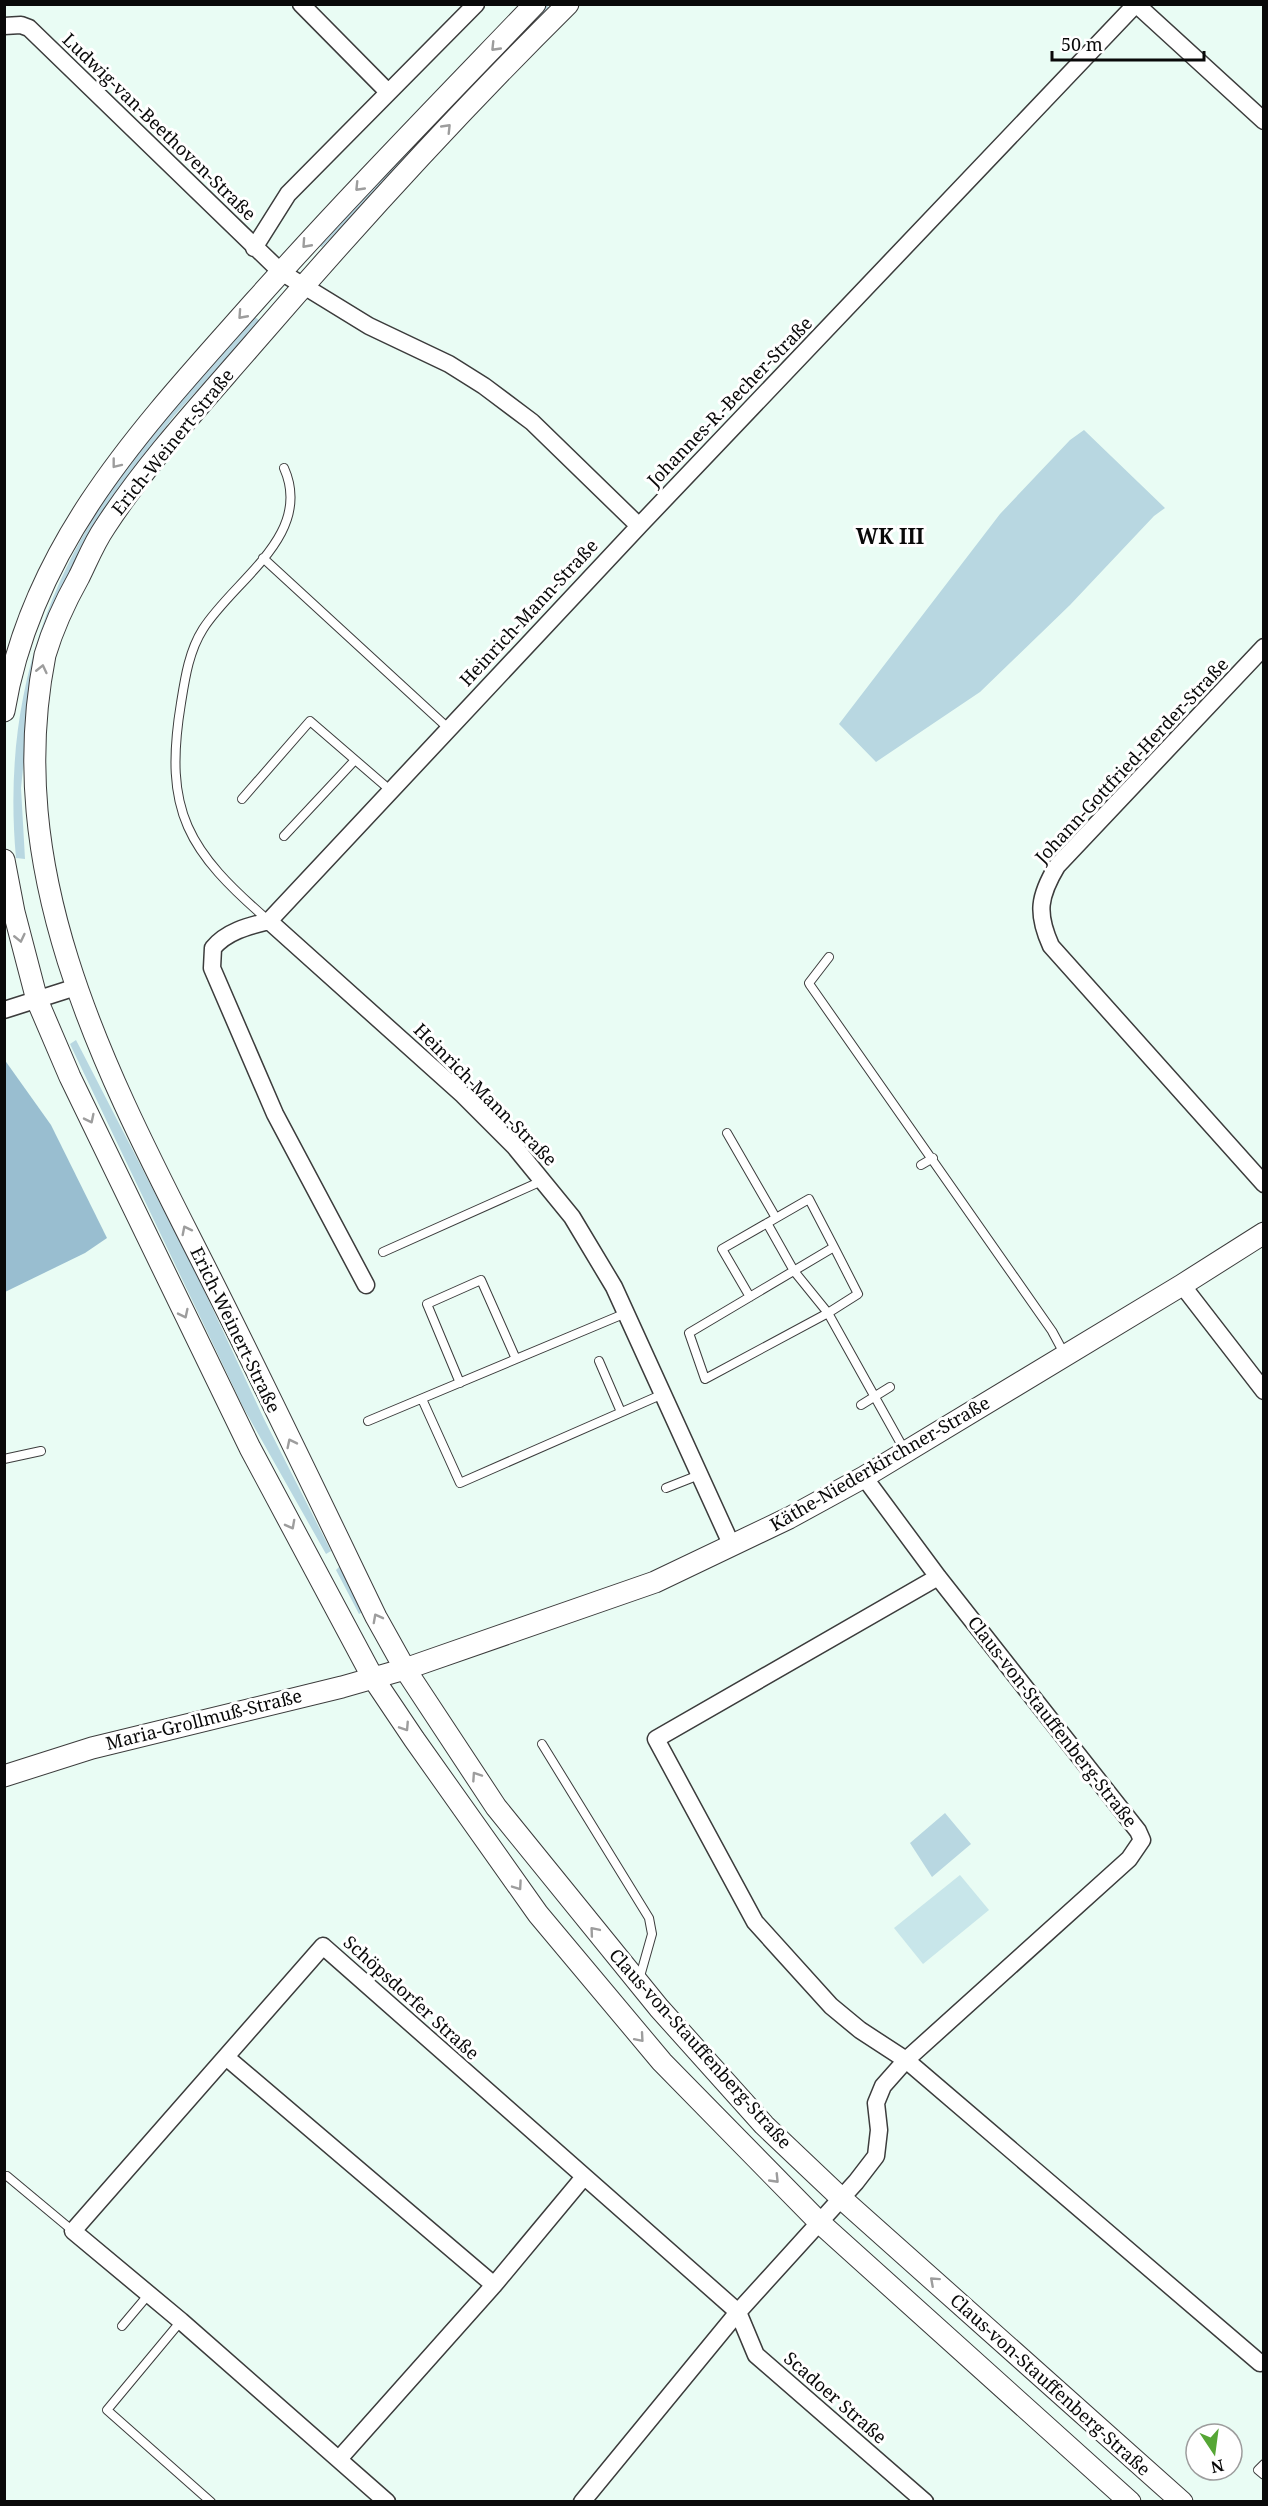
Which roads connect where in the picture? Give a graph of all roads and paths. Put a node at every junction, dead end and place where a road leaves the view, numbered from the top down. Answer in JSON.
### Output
{"nodes":[{"id":1,"x":302,"y":4,"type":"edge"},
{"id":2,"x":476,"y":4,"type":"edge"},
{"id":3,"x":535,"y":4,"type":"edge"},
{"id":4,"x":568,"y":4,"type":"edge"},
{"id":5,"x":1136,"y":4,"type":"edge"},
{"id":6,"x":4,"y":26,"type":"edge"},
{"id":7,"x":388,"y":92,"type":"junction"},
{"id":8,"x":1263,"y":122,"type":"edge"},
{"id":9,"x":254,"y":248,"type":"junction"},
{"id":10,"x":281,"y":272,"type":"junction"},
{"id":11,"x":302,"y":286,"type":"junction"},
{"id":12,"x":284,"y":468,"type":"dead end"},
{"id":13,"x":639,"y":526,"type":"junction"},
{"id":14,"x":263,"y":558,"type":"junction"},
{"id":15,"x":1263,"y":647,"type":"edge"},
{"id":16,"x":4,"y":711,"type":"edge"},
{"id":17,"x":448,"y":728,"type":"junction"},
{"id":18,"x":355,"y":760,"type":"junction"},
{"id":19,"x":390,"y":790,"type":"junction"},
{"id":20,"x":242,"y":799,"type":"dead end"},
{"id":21,"x":284,"y":836,"type":"dead end"},
{"id":22,"x":4,"y":860,"type":"edge"},
{"id":23,"x":269,"y":921,"type":"junction"},
{"id":24,"x":829,"y":957,"type":"dead end"},
{"id":25,"x":70,"y":989,"type":"junction"},
{"id":26,"x":37,"y":1000,"type":"junction"},
{"id":27,"x":4,"y":1010,"type":"edge"},
{"id":28,"x":727,"y":1133,"type":"dead end"},
{"id":29,"x":933,"y":1158,"type":"junction"},
{"id":30,"x":921,"y":1165,"type":"dead end"},
{"id":31,"x":544,"y":1180,"type":"junction"},
{"id":32,"x":1263,"y":1184,"type":"edge"},
{"id":33,"x":776,"y":1218,"type":"junction"},
{"id":34,"x":767,"y":1223,"type":"junction"},
{"id":35,"x":1263,"y":1233,"type":"edge"},
{"id":36,"x":834,"y":1247,"type":"junction"},
{"id":37,"x":383,"y":1252,"type":"dead end"},
{"id":38,"x":794,"y":1271,"type":"junction"},
{"id":39,"x":366,"y":1285,"type":"dead end"},
{"id":40,"x":1182,"y":1286,"type":"junction"},
{"id":41,"x":750,"y":1297,"type":"junction"},
{"id":42,"x":626,"y":1313,"type":"junction"},
{"id":43,"x":828,"y":1313,"type":"junction"},
{"id":44,"x":1065,"y":1356,"type":"junction"},
{"id":45,"x":516,"y":1359,"type":"junction"},
{"id":46,"x":599,"y":1361,"type":"dead end"},
{"id":47,"x":460,"y":1383,"type":"junction"},
{"id":48,"x":890,"y":1388,"type":"dead end"},
{"id":49,"x":1263,"y":1391,"type":"edge"},
{"id":50,"x":663,"y":1394,"type":"junction"},
{"id":51,"x":875,"y":1397,"type":"junction"},
{"id":52,"x":422,"y":1399,"type":"junction"},
{"id":53,"x":861,"y":1405,"type":"dead end"},
{"id":54,"x":621,"y":1412,"type":"junction"},
{"id":55,"x":368,"y":1421,"type":"dead end"},
{"id":56,"x":41,"y":1451,"type":"dead end"},
{"id":57,"x":906,"y":1452,"type":"junction"},
{"id":58,"x":4,"y":1459,"type":"edge"},
{"id":59,"x":699,"y":1474,"type":"junction"},
{"id":60,"x":864,"y":1477,"type":"junction"},
{"id":61,"x":666,"y":1488,"type":"dead end"},
{"id":62,"x":732,"y":1546,"type":"junction"},
{"id":63,"x":938,"y":1577,"type":"junction"},
{"id":64,"x":405,"y":1669,"type":"junction"},
{"id":65,"x":373,"y":1678,"type":"junction"},
{"id":66,"x":542,"y":1744,"type":"dead end"},
{"id":67,"x":4,"y":1776,"type":"edge"},
{"id":68,"x":638,"y":1983,"type":"junction"},
{"id":69,"x":226,"y":2057,"type":"junction"},
{"id":70,"x":906,"y":2060,"type":"junction"},
{"id":71,"x":7,"y":2176,"type":"dead end"},
{"id":72,"x":583,"y":2178,"type":"junction"},
{"id":73,"x":841,"y":2198,"type":"junction"},
{"id":74,"x":819,"y":2222,"type":"junction"},
{"id":75,"x":73,"y":2231,"type":"junction"},
{"id":76,"x":494,"y":2285,"type":"junction"},
{"id":77,"x":148,"y":2294,"type":"junction"},
{"id":78,"x":738,"y":2312,"type":"junction"},
{"id":79,"x":181,"y":2321,"type":"junction"},
{"id":80,"x":122,"y":2326,"type":"dead end"},
{"id":81,"x":1260,"y":2363,"type":"dead end"},
{"id":82,"x":339,"y":2459,"type":"junction"},
{"id":83,"x":1263,"y":2463,"type":"edge"},
{"id":84,"x":1263,"y":2475,"type":"edge"},
{"id":85,"x":211,"y":2502,"type":"edge"},
{"id":86,"x":387,"y":2502,"type":"edge"},
{"id":87,"x":582,"y":2502,"type":"edge"},
{"id":88,"x":925,"y":2502,"type":"edge"},
{"id":89,"x":1130,"y":2502,"type":"edge"},
{"id":90,"x":1182,"y":2502,"type":"edge"}],
"edges":[{"from":1,"to":7,"type":"street"},
{"from":2,"to":7,"type":"street"},
{"from":3,"to":10,"type":"street","name":"Erich-Weinert-Straße","one_way":true},
{"from":11,"to":4,"type":"street","name":"Erich-Weinert-Straße","one_way":true},
{"from":5,"to":8,"type":"street"},
{"from":5,"to":13,"type":"street","name":"Johannes-R.-Becher-Straße"},
{"from":6,"to":9,"type":"street","name":"Ludwig-van-Beethoven-Straße"},
{"from":7,"to":9,"type":"street"},
{"from":9,"to":10,"type":"street","name":"Ludwig-van-Beethoven-Straße"},
{"from":10,"to":11,"type":"street","name":"Ludwig-van-Beethoven-Straße"},
{"from":10,"to":16,"type":"street","name":"Erich-Weinert-Straße","one_way":true},
{"from":11,"to":13,"type":"street"},
{"from":25,"to":11,"type":"street","name":"Erich-Weinert-Straße","one_way":true},
{"from":12,"to":14,"type":"lane","name":"Heinrich-Mann-Straße"},
{"from":13,"to":17,"type":"street","name":"Heinrich-Mann-Straße"},
{"from":14,"to":17,"type":"lane"},
{"from":14,"to":23,"type":"lane","name":"Heinrich-Mann-Straße"},
{"from":15,"to":32,"type":"street","name":"Johann-Gottfried-Herder-Straße"},
{"from":17,"to":19,"type":"street","name":"Heinrich-Mann-Straße"},
{"from":18,"to":19,"type":"lane"},
{"from":18,"to":20,"type":"lane"},
{"from":18,"to":21,"type":"lane"},
{"from":19,"to":23,"type":"street","name":"Heinrich-Mann-Straße"},
{"from":22,"to":26,"type":"street","one_way":true},
{"from":23,"to":31,"type":"street","name":"Heinrich-Mann-Straße"},
{"from":23,"to":39,"type":"street"},
{"from":24,"to":29,"type":"lane"},
{"from":25,"to":26,"type":"street"},
{"from":64,"to":25,"type":"street","name":"Erich-Weinert-Straße","one_way":true},
{"from":26,"to":27,"type":"street"},
{"from":26,"to":65,"type":"street","one_way":true},
{"from":28,"to":33,"type":"lane"},
{"from":29,"to":30,"type":"lane"},
{"from":29,"to":44,"type":"lane"},
{"from":31,"to":37,"type":"lane"},
{"from":31,"to":42,"type":"street","name":"Heinrich-Mann-Straße"},
{"from":33,"to":34,"type":"lane"},
{"from":33,"to":36,"type":"lane"},
{"from":34,"to":38,"type":"lane"},
{"from":34,"to":41,"type":"lane"},
{"from":35,"to":40,"type":"street","name":"Käthe-Niederkirchner-Straße"},
{"from":36,"to":38,"type":"lane"},
{"from":36,"to":43,"type":"lane"},
{"from":38,"to":41,"type":"lane"},
{"from":38,"to":43,"type":"lane"},
{"from":40,"to":44,"type":"street","name":"Käthe-Niederkirchner-Straße"},
{"from":40,"to":49,"type":"street"},
{"from":41,"to":43,"type":"lane"},
{"from":42,"to":45,"type":"lane"},
{"from":42,"to":50,"type":"street","name":"Heinrich-Mann-Straße"},
{"from":43,"to":51,"type":"lane"},
{"from":44,"to":57,"type":"street","name":"Käthe-Niederkirchner-Straße"},
{"from":45,"to":47,"type":"lane"},
{"from":45,"to":47,"type":"lane"},
{"from":46,"to":54,"type":"lane"},
{"from":47,"to":52,"type":"lane"},
{"from":48,"to":51,"type":"lane"},
{"from":50,"to":54,"type":"lane"},
{"from":50,"to":59,"type":"street","name":"Heinrich-Mann-Straße"},
{"from":51,"to":53,"type":"lane"},
{"from":51,"to":57,"type":"lane"},
{"from":52,"to":54,"type":"lane"},
{"from":52,"to":55,"type":"lane"},
{"from":56,"to":58,"type":"lane"},
{"from":57,"to":60,"type":"street","name":"Käthe-Niederkirchner-Straße"},
{"from":59,"to":61,"type":"lane"},
{"from":59,"to":62,"type":"street","name":"Heinrich-Mann-Straße"},
{"from":60,"to":62,"type":"street","name":"Käthe-Niederkirchner-Straße"},
{"from":60,"to":63,"type":"street","name":"Claus-von-Stauffenberg-Straße"},
{"from":62,"to":64,"type":"street","name":"Käthe-Niederkirchner-Straße"},
{"from":63,"to":70,"type":"street","name":"Claus-von-Stauffenberg-Straße"},
{"from":63,"to":70,"type":"street"},
{"from":64,"to":65,"type":"street","name":"Maria-Grollmuß-Straße"},
{"from":68,"to":64,"type":"street","name":"Claus-von-Stauffenberg-Straße","one_way":true},
{"from":65,"to":67,"type":"street","name":"Maria-Grollmuß-Straße"},
{"from":65,"to":74,"type":"street","name":"Claus-von-Stauffenberg-Straße","one_way":true},
{"from":66,"to":68,"type":"lane"},
{"from":68,"to":73,"type":"street","name":"Claus-von-Stauffenberg-Straße"},
{"from":69,"to":72,"type":"street","name":"Schöpsdorfer Straße"},
{"from":69,"to":75,"type":"street","name":"Schöpsdorfer Straße"},
{"from":69,"to":76,"type":"street"},
{"from":70,"to":73,"type":"street"},
{"from":70,"to":81,"type":"street"},
{"from":71,"to":75,"type":"lane"},
{"from":72,"to":76,"type":"street"},
{"from":72,"to":78,"type":"street","name":"Schöpsdorfer Straße"},
{"from":73,"to":74,"type":"street"},
{"from":90,"to":73,"type":"street","name":"Claus-von-Stauffenberg-Straße","one_way":true},
{"from":74,"to":78,"type":"street"},
{"from":74,"to":89,"type":"street","name":"Claus-von-Stauffenberg-Straße"},
{"from":75,"to":77,"type":"street"},
{"from":76,"to":82,"type":"street"},
{"from":77,"to":79,"type":"street"},
{"from":77,"to":80,"type":"lane"},
{"from":78,"to":87,"type":"street"},
{"from":78,"to":88,"type":"street","name":"Scadoer Straße"},
{"from":79,"to":82,"type":"street"},
{"from":79,"to":85,"type":"lane"},
{"from":82,"to":86,"type":"street"},
{"from":83,"to":84,"type":"lane"}]}
